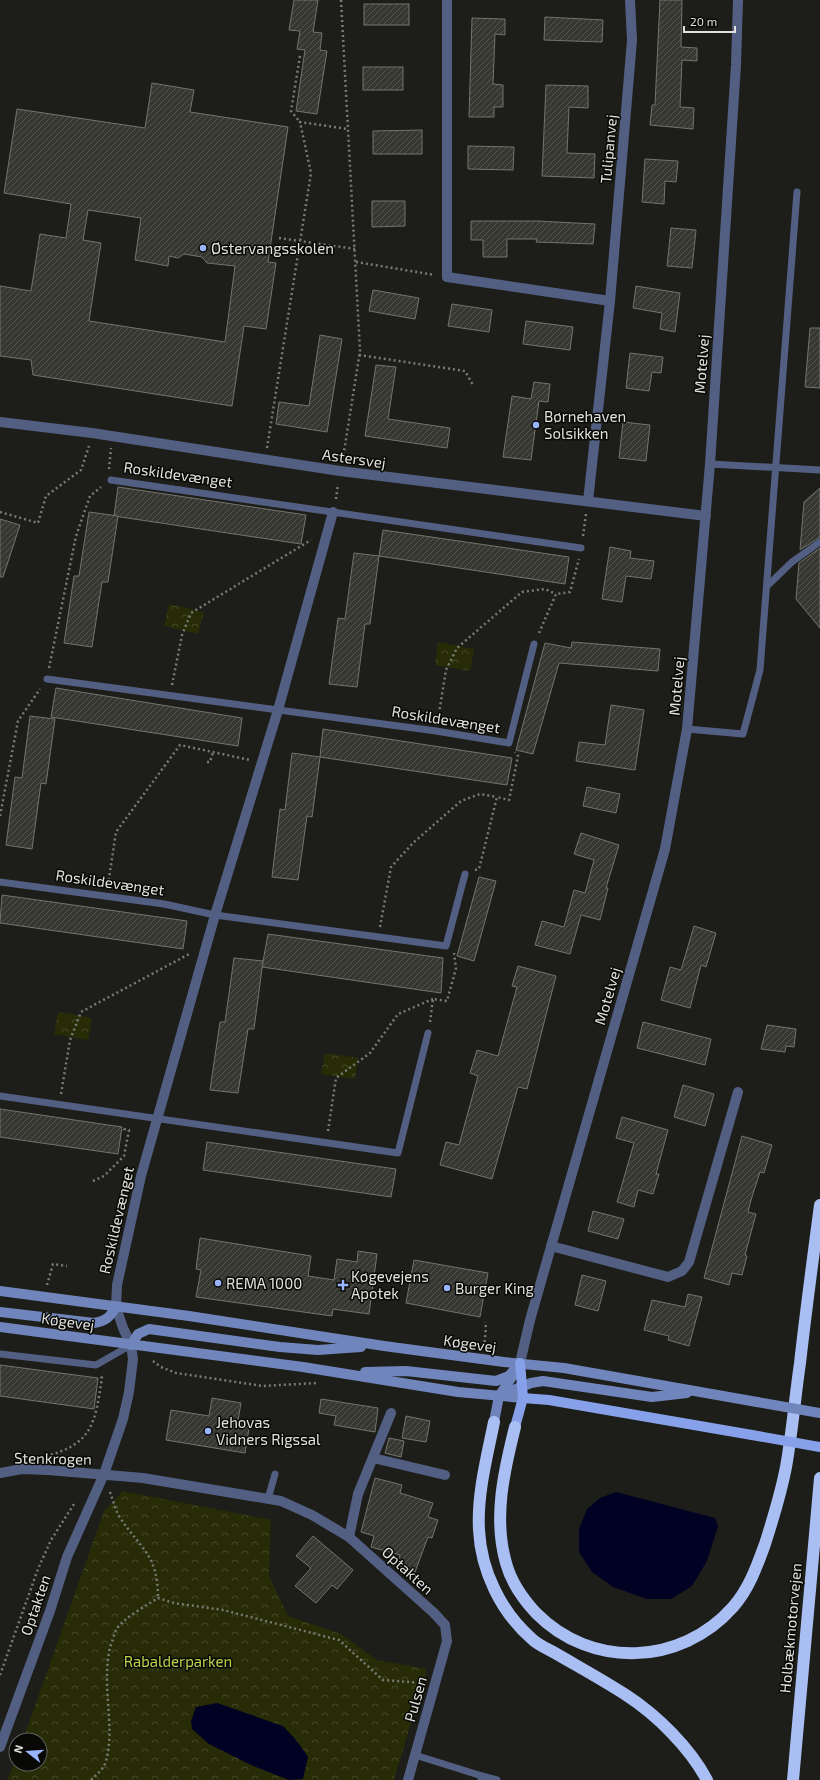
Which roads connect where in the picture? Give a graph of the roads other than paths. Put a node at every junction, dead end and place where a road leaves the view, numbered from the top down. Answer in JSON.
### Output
{"nodes":[{"id":1,"x":447,"y":0,"type":"edge"},
{"id":2,"x":630,"y":0,"type":"edge"},
{"id":3,"x":738,"y":0,"type":"edge"},
{"id":4,"x":797,"y":192,"type":"dead end"},
{"id":5,"x":610,"y":301,"type":"junction"},
{"id":6,"x":0,"y":422,"type":"edge"},
{"id":7,"x":710,"y":464,"type":"junction"},
{"id":8,"x":776,"y":468,"type":"junction"},
{"id":9,"x":820,"y":470,"type":"edge"},
{"id":10,"x":111,"y":480,"type":"road end"},
{"id":11,"x":588,"y":501,"type":"junction"},
{"id":12,"x":333,"y":512,"type":"junction"},
{"id":13,"x":706,"y":516,"type":"junction"},
{"id":14,"x":820,"y":542,"type":"edge"},
{"id":15,"x":581,"y":548,"type":"road end"},
{"id":16,"x":767,"y":586,"type":"junction"},
{"id":17,"x":534,"y":644,"type":"road end"},
{"id":18,"x":47,"y":679,"type":"road end"},
{"id":19,"x":278,"y":710,"type":"junction"},
{"id":20,"x":687,"y":729,"type":"junction"},
{"id":21,"x":465,"y":874,"type":"road end"},
{"id":22,"x":0,"y":882,"type":"edge"},
{"id":23,"x":215,"y":915,"type":"junction"},
{"id":24,"x":428,"y":1033,"type":"road end"},
{"id":25,"x":738,"y":1092,"type":"dead end"},
{"id":26,"x":0,"y":1096,"type":"edge"},
{"id":27,"x":156,"y":1118,"type":"junction"},
{"id":28,"x":820,"y":1205,"type":"edge"},
{"id":29,"x":551,"y":1246,"type":"junction"},
{"id":30,"x":0,"y":1291,"type":"edge"},
{"id":31,"x":116,"y":1307,"type":"junction"},
{"id":32,"x":0,"y":1312,"type":"edge"},
{"id":33,"x":0,"y":1327,"type":"edge"},
{"id":34,"x":131,"y":1345,"type":"junction"},
{"id":35,"x":384,"y":1346,"type":"junction"},
{"id":36,"x":0,"y":1354,"type":"edge"},
{"id":37,"x":520,"y":1363,"type":"junction"},
{"id":38,"x":342,"y":1373,"type":"junction"},
{"id":39,"x":522,"y":1386,"type":"junction"},
{"id":40,"x":698,"y":1392,"type":"junction"},
{"id":41,"x":499,"y":1396,"type":"junction"},
{"id":42,"x":523,"y":1398,"type":"junction"},
{"id":43,"x":391,"y":1413,"type":"dead end"},
{"id":44,"x":820,"y":1413,"type":"edge"},
{"id":45,"x":122,"y":1419,"type":"joint"},
{"id":46,"x":494,"y":1422,"type":"joint"},
{"id":47,"x":515,"y":1427,"type":"joint"},
{"id":48,"x":820,"y":1447,"type":"edge"},
{"id":49,"x":373,"y":1458,"type":"junction"},
{"id":50,"x":0,"y":1473,"type":"edge"},
{"id":51,"x":104,"y":1474,"type":"junction"},
{"id":52,"x":275,"y":1474,"type":"dead end"},
{"id":53,"x":445,"y":1475,"type":"dead end"},
{"id":54,"x":820,"y":1478,"type":"edge"},
{"id":55,"x":268,"y":1499,"type":"junction"},
{"id":56,"x":349,"y":1537,"type":"junction"},
{"id":57,"x":445,"y":1625,"type":"joint"},
{"id":58,"x":0,"y":1747,"type":"edge"},
{"id":59,"x":415,"y":1755,"type":"junction"},
{"id":60,"x":482,"y":1778,"type":"edge"},
{"id":61,"x":408,"y":1780,"type":"edge"},
{"id":62,"x":497,"y":1780,"type":"edge"},
{"id":63,"x":706,"y":1780,"type":"edge"},
{"id":64,"x":793,"y":1780,"type":"edge"}],
"edges":[{"from":1,"to":5,"type":"street"},
{"from":2,"to":5,"type":"street","name":"Tulipanvej"},
{"from":3,"to":7,"type":"street","name":"Motelvej"},
{"from":4,"to":8,"type":"lane","name":"Motelvej"},
{"from":5,"to":11,"type":"street","name":"Tulipanvej"},
{"from":6,"to":11,"type":"street","name":"Astersvej"},
{"from":7,"to":8,"type":"lane"},
{"from":7,"to":13,"type":"street","name":"Motelvej"},
{"from":8,"to":9,"type":"lane"},
{"from":8,"to":16,"type":"lane","name":"Motelvej"},
{"from":10,"to":12,"type":"lane","name":"Roskildevænget"},
{"from":11,"to":13,"type":"street","name":"Astersvej"},
{"from":12,"to":15,"type":"lane","name":"Roskildevænget"},
{"from":12,"to":19,"type":"street","name":"Roskildevænget"},
{"from":13,"to":20,"type":"street","name":"Motelvej"},
{"from":14,"to":16,"type":"lane"},
{"from":16,"to":20,"type":"lane","name":"Motelvej"},
{"from":17,"to":19,"type":"lane","name":"Roskildevænget"},
{"from":18,"to":19,"type":"lane","name":"Roskildevænget"},
{"from":19,"to":23,"type":"street","name":"Roskildevænget"},
{"from":20,"to":29,"type":"street","name":"Motelvej"},
{"from":21,"to":23,"type":"lane","name":"Roskildevænget"},
{"from":22,"to":23,"type":"lane","name":"Roskildevænget"},
{"from":23,"to":27,"type":"street","name":"Roskildevænget"},
{"from":24,"to":27,"type":"lane"},
{"from":25,"to":29,"type":"street"},
{"from":26,"to":27,"type":"lane"},
{"from":27,"to":31,"type":"street","name":"Roskildevænget"},
{"from":28,"to":47,"type":"highway"},
{"from":29,"to":37,"type":"street","name":"Motelvej"},
{"from":30,"to":31,"type":"street","name":"Køgevej"},
{"from":31,"to":32,"type":"street"},
{"from":31,"to":34,"type":"street","name":"Køgevej"},
{"from":31,"to":35,"type":"street","name":"Køgevej"},
{"from":33,"to":34,"type":"street","name":"Køgevej"},
{"from":34,"to":35,"type":"street"},
{"from":34,"to":36,"type":"lane"},
{"from":34,"to":38,"type":"street","name":"Køgevej"},
{"from":34,"to":45,"type":"street","name":"Køgevej"},
{"from":35,"to":37,"type":"street","name":"Køgevej"},
{"from":37,"to":38,"type":"street"},
{"from":37,"to":39,"type":"main road"},
{"from":37,"to":40,"type":"street","name":"Køgevej"},
{"from":37,"to":41,"type":"street"},
{"from":38,"to":41,"type":"street","name":"Køgevej"},
{"from":39,"to":40,"type":"street"},
{"from":39,"to":41,"type":"street"},
{"from":39,"to":42,"type":"main road"},
{"from":40,"to":44,"type":"street","name":"Køgevej","bridge":true},
{"from":41,"to":42,"type":"street","name":"Køgevej"},
{"from":41,"to":46,"type":"street"},
{"from":42,"to":47,"type":"main road"},
{"from":42,"to":48,"type":"main road","name":"Køgevej","bridge":true},
{"from":43,"to":49,"type":"street"},
{"from":45,"to":51,"type":"street","name":"Optakten"},
{"from":46,"to":63,"type":"highway"},
{"from":49,"to":53,"type":"street"},
{"from":49,"to":56,"type":"street"},
{"from":50,"to":51,"type":"street","name":"Stenkrogen"},
{"from":51,"to":55,"type":"street","name":"Optakten"},
{"from":51,"to":58,"type":"street","name":"Optakten"},
{"from":52,"to":55,"type":"lane"},
{"from":54,"to":64,"type":"highway","name":"Holbækmotorvejen"},
{"from":55,"to":56,"type":"street","name":"Optakten"},
{"from":56,"to":57,"type":"street","name":"Optakten"},
{"from":57,"to":59,"type":"street","name":"Pulsen"},
{"from":59,"to":60,"type":"lane"},
{"from":59,"to":61,"type":"street","name":"Pulsen"},
{"from":60,"to":62,"type":"lane"}]}
